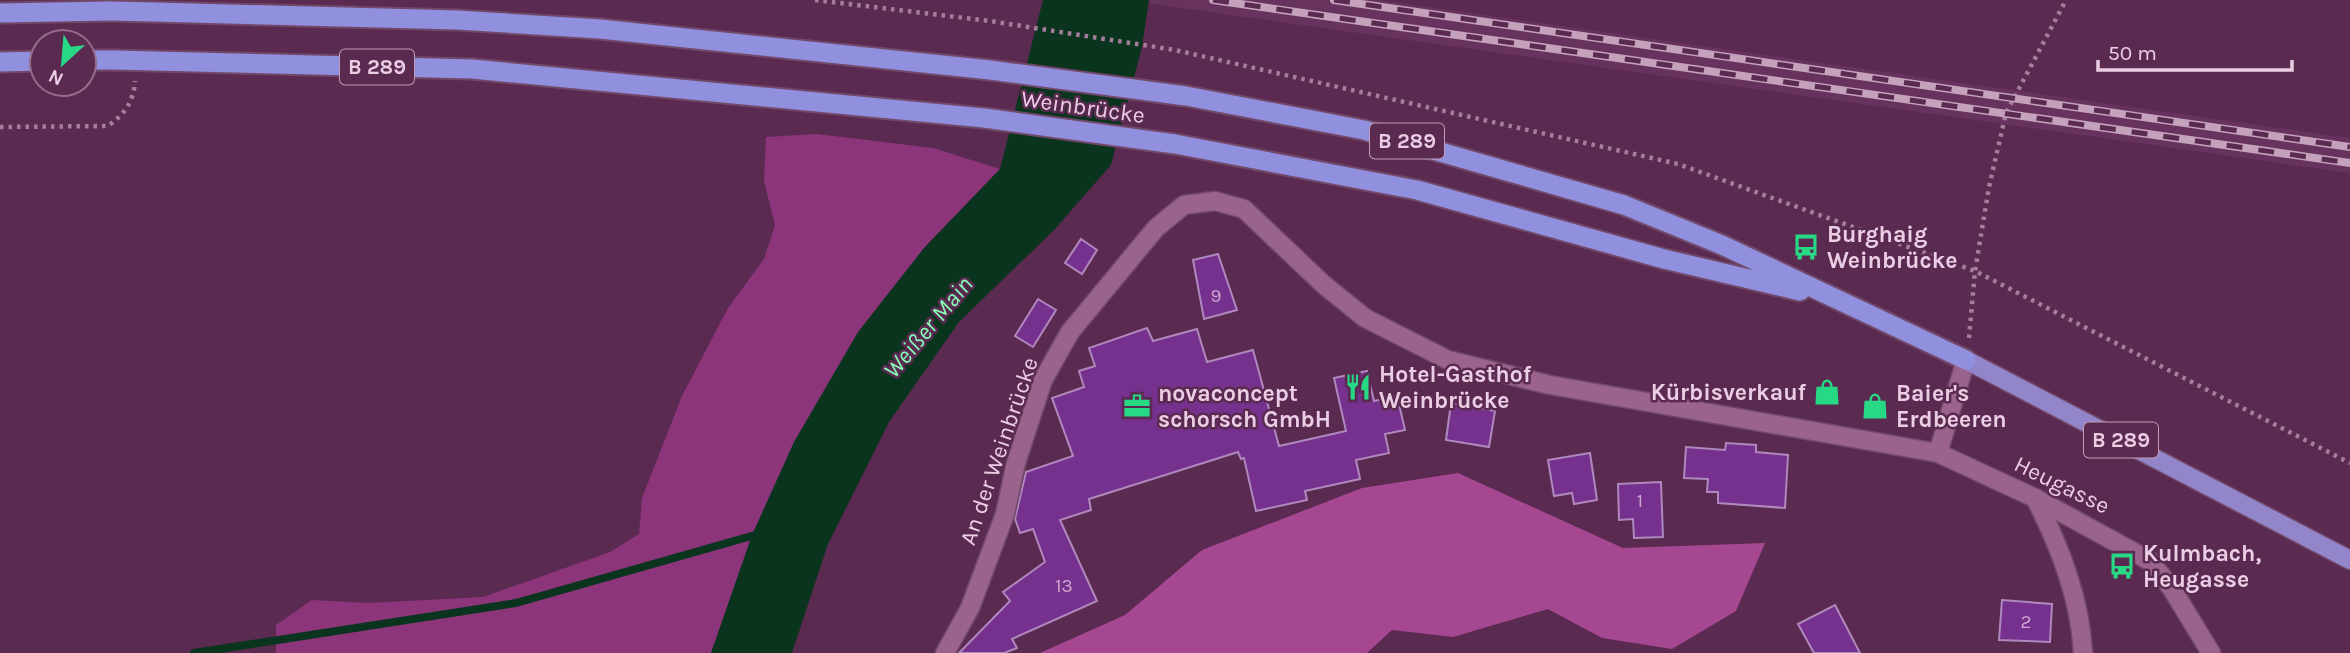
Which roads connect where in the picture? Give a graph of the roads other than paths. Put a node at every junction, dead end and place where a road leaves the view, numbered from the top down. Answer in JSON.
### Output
{"nodes":[{"id":1,"x":0,"y":13,"type":"edge"},
{"id":2,"x":98,"y":60,"type":"edge"},
{"id":3,"x":28,"y":61,"type":"edge"},
{"id":4,"x":0,"y":62,"type":"edge"},
{"id":5,"x":1832,"y":298,"type":"junction"},
{"id":6,"x":1966,"y":360,"type":"junction"},
{"id":7,"x":1938,"y":453,"type":"junction"},
{"id":8,"x":2035,"y":498,"type":"junction"},
{"id":9,"x":2350,"y":560,"type":"edge"},
{"id":10,"x":945,"y":653,"type":"edge"},
{"id":11,"x":2083,"y":653,"type":"edge"},
{"id":12,"x":2211,"y":653,"type":"edge"}],
"edges":[{"from":1,"to":5,"type":"highway","number":"B 289","bridge":true},
{"from":2,"to":5,"type":"highway","name":"Weinbrücke","number":"B 289","bridge":true},
{"from":3,"to":4,"type":"highway"},
{"from":5,"to":6,"type":"highway","number":"B 289"},
{"from":6,"to":7,"type":"street"},
{"from":6,"to":9,"type":"main road","number":"B 289"},
{"from":7,"to":8,"type":"street","name":"Heugasse"},
{"from":7,"to":10,"type":"street","name":"An der Weinbrücke"},
{"from":8,"to":11,"type":"street"},
{"from":8,"to":12,"type":"street","name":"Heugasse"}]}
